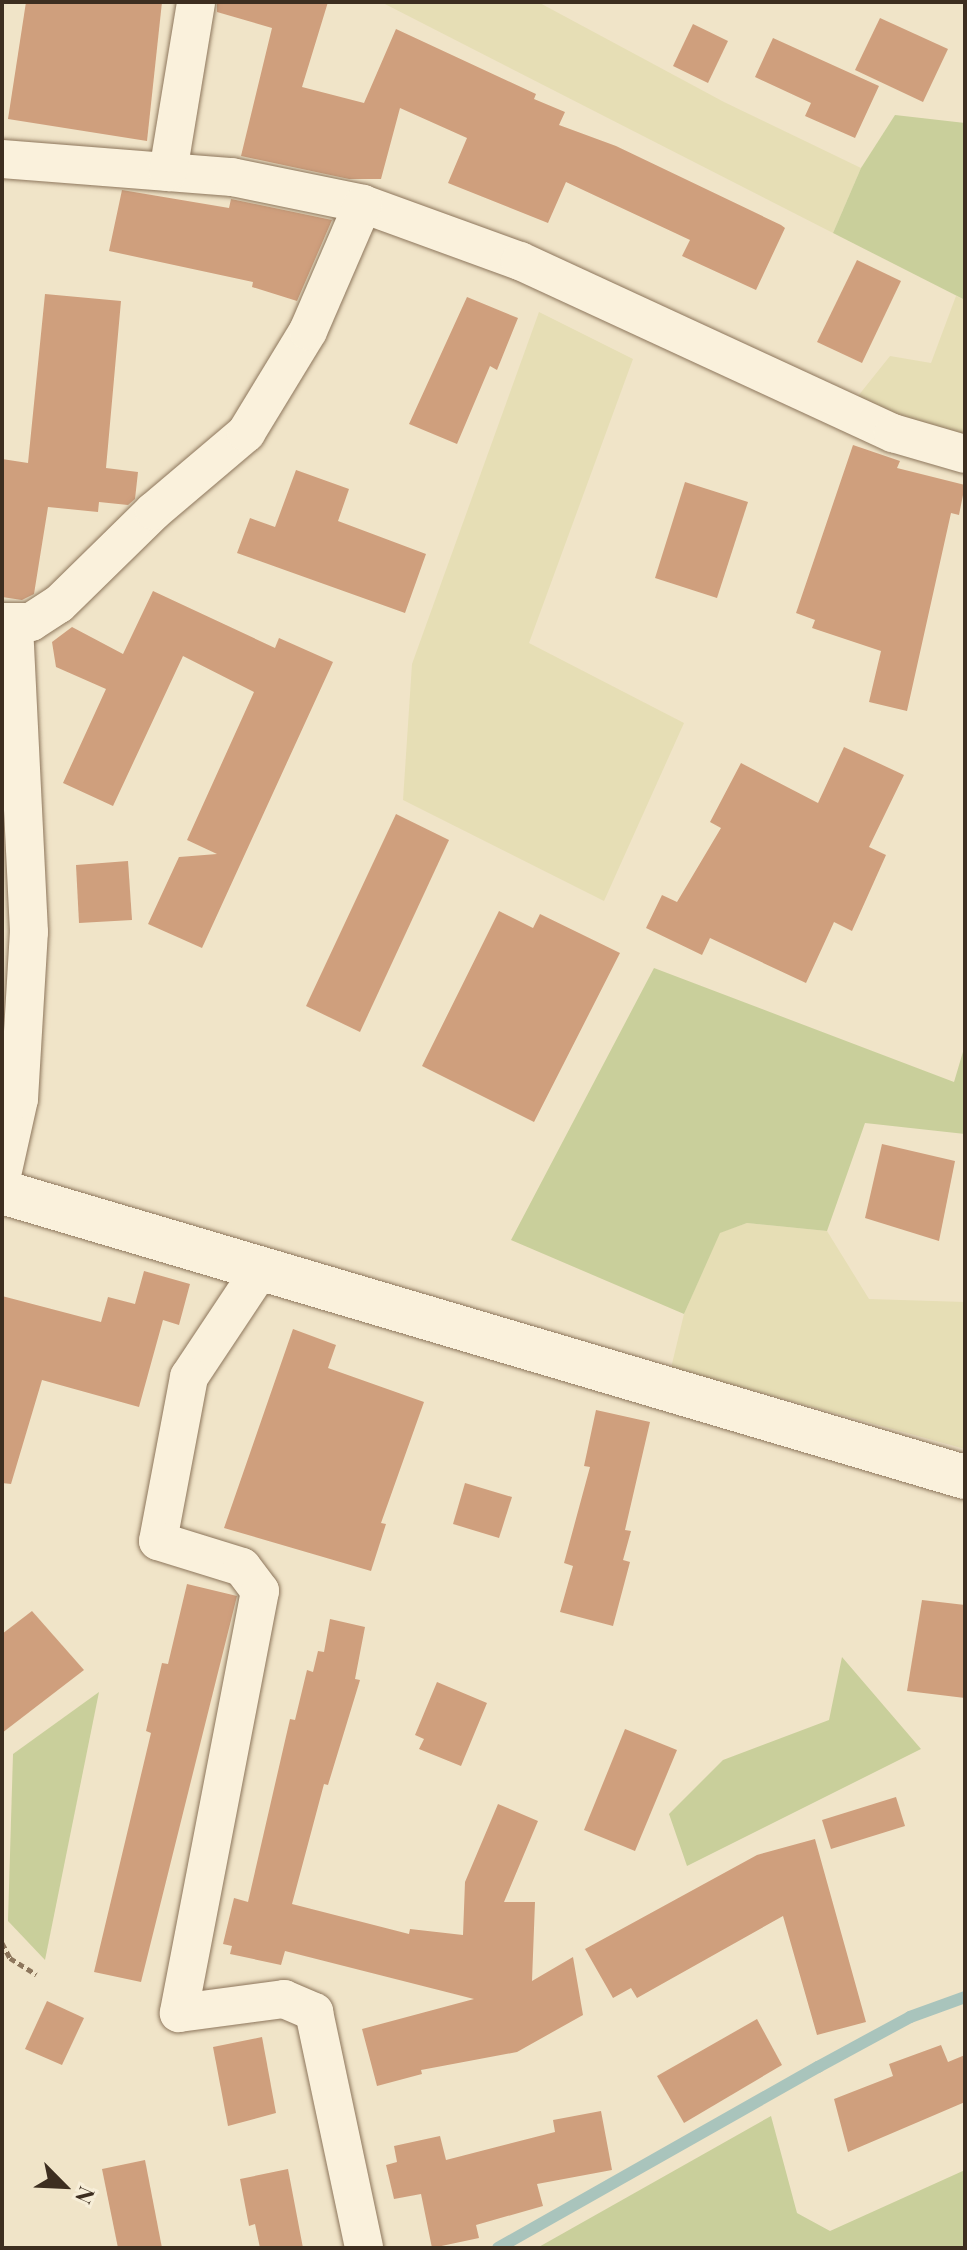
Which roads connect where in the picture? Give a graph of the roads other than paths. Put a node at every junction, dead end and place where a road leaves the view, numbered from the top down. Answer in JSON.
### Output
{"nodes":[{"id":1,"x":196,"y":2,"type":"edge"},
{"id":2,"x":2,"y":159,"type":"edge"},
{"id":3,"x":168,"y":172,"type":"junction"},
{"id":4,"x":363,"y":204,"type":"junction"},
{"id":5,"x":965,"y":454,"type":"edge"},
{"id":6,"x":8,"y":622,"type":"edge"},
{"id":7,"x":2,"y":1175,"type":"edge"},
{"id":8,"x":2,"y":1192,"type":"edge"},
{"id":9,"x":260,"y":1270,"type":"junction"},
{"id":10,"x":965,"y":1477,"type":"edge"},
{"id":11,"x":364,"y":2248,"type":"edge"}],
"edges":[{"from":1,"to":3,"type":"street"},
{"from":2,"to":3,"type":"street"},
{"from":3,"to":4,"type":"street"},
{"from":4,"to":5,"type":"street"},
{"from":4,"to":6,"type":"street"},
{"from":6,"to":7,"type":"street"},
{"from":8,"to":9,"type":"street"},
{"from":9,"to":10,"type":"street"},
{"from":9,"to":11,"type":"street"}]}
